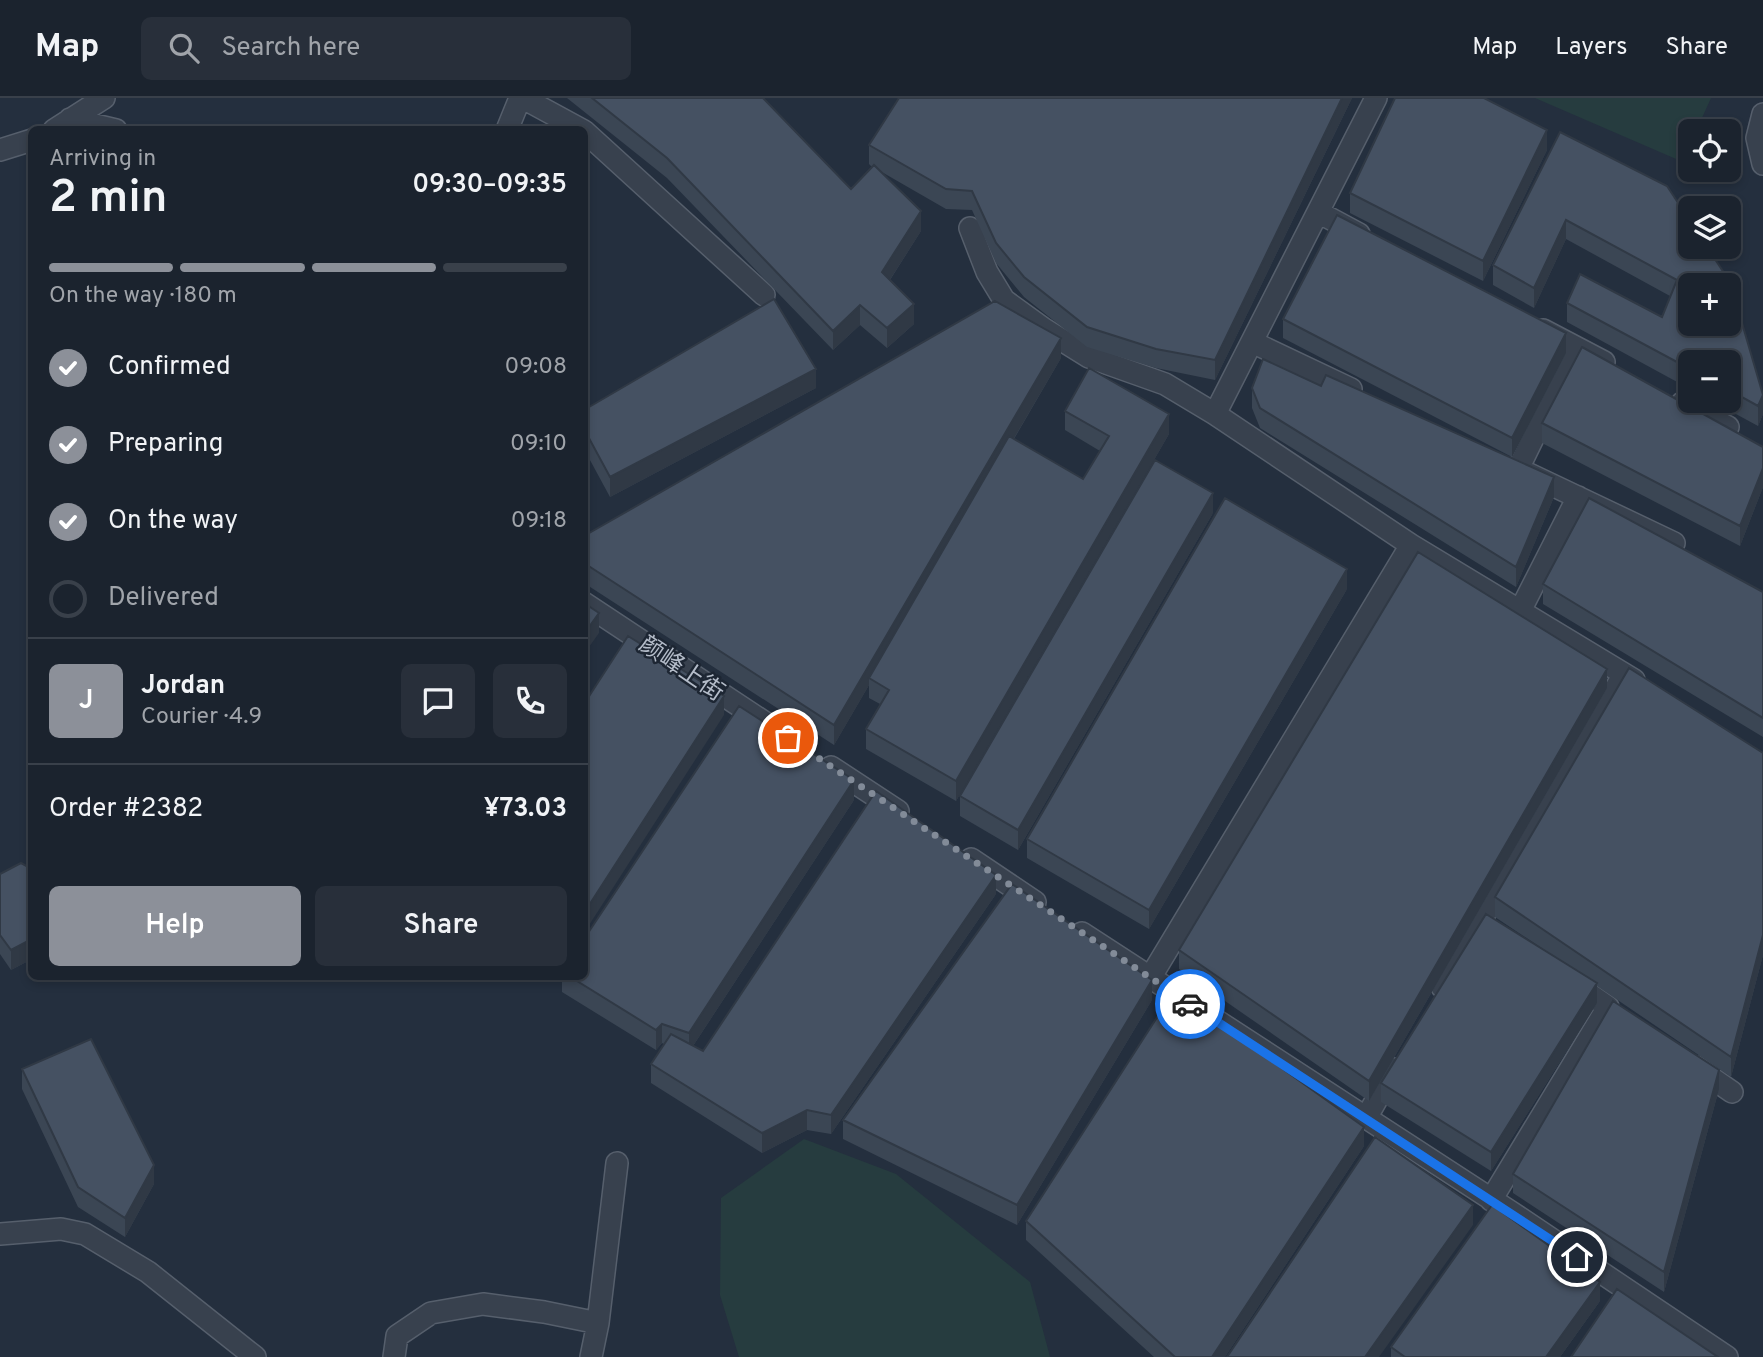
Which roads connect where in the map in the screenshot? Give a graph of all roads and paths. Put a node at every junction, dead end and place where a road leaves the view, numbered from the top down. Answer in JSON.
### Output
{"nodes":[{"id":1,"x":104,"y":98,"type":"edge"},
{"id":2,"x":522,"y":98,"type":"edge"},
{"id":3,"x":1376,"y":98,"type":"edge"},
{"id":4,"x":1763,"y":114,"type":"edge"},
{"id":5,"x":62,"y":125,"type":"edge"},
{"id":6,"x":509,"y":126,"type":"edge"},
{"id":7,"x":575,"y":126,"type":"edge"},
{"id":8,"x":588,"y":133,"type":"edge"},
{"id":9,"x":28,"y":141,"type":"edge"},
{"id":10,"x":0,"y":150,"type":"edge"},
{"id":11,"x":1763,"y":164,"type":"edge"},
{"id":12,"x":1318,"y":212,"type":"junction"},
{"id":13,"x":970,"y":228,"type":"dead end"},
{"id":14,"x":1380,"y":244,"type":"edge"},
{"id":15,"x":764,"y":295,"type":"dead end"},
{"id":16,"x":1528,"y":322,"type":"edge"},
{"id":17,"x":1252,"y":342,"type":"junction"},
{"id":18,"x":1577,"y":348,"type":"junction"},
{"id":19,"x":1624,"y":372,"type":"edge"},
{"id":20,"x":1658,"y":391,"type":"edge"},
{"id":21,"x":1373,"y":400,"type":"edge"},
{"id":22,"x":1215,"y":414,"type":"junction"},
{"id":23,"x":1728,"y":427,"type":"edge"},
{"id":24,"x":1494,"y":457,"type":"edge"},
{"id":25,"x":1518,"y":469,"type":"junction"},
{"id":26,"x":1578,"y":497,"type":"junction"},
{"id":27,"x":1674,"y":543,"type":"edge"},
{"id":28,"x":1411,"y":545,"type":"junction"},
{"id":29,"x":588,"y":606,"type":"edge"},
{"id":30,"x":1520,"y":611,"type":"junction"},
{"id":31,"x":1624,"y":674,"type":"junction"},
{"id":32,"x":1647,"y":688,"type":"edge"},
{"id":33,"x":792,"y":741,"type":"edge"},
{"id":34,"x":815,"y":756,"type":"edge"},
{"id":35,"x":919,"y":825,"type":"edge"},
{"id":36,"x":954,"y":848,"type":"edge"},
{"id":37,"x":1562,"y":975,"type":"edge"},
{"id":38,"x":1150,"y":978,"type":"junction"},
{"id":39,"x":1433,"y":1002,"type":"edge"},
{"id":40,"x":1608,"y":1007,"type":"junction"},
{"id":41,"x":1630,"y":1022,"type":"edge"},
{"id":42,"x":1406,"y":1048,"type":"edge"},
{"id":43,"x":1675,"y":1053,"type":"edge"},
{"id":44,"x":1732,"y":1092,"type":"dead end"},
{"id":45,"x":1366,"y":1118,"type":"junction"},
{"id":46,"x":617,"y":1163,"type":"dead end"},
{"id":47,"x":1491,"y":1200,"type":"junction"},
{"id":48,"x":0,"y":1234,"type":"edge"},
{"id":49,"x":1621,"y":1286,"type":"junction"},
{"id":50,"x":1608,"y":1307,"type":"edge"},
{"id":51,"x":598,"y":1322,"type":"junction"},
{"id":52,"x":255,"y":1357,"type":"edge"},
{"id":53,"x":394,"y":1357,"type":"edge"},
{"id":54,"x":591,"y":1357,"type":"edge"},
{"id":55,"x":1727,"y":1357,"type":"edge"}],
"edges":[{"from":1,"to":5,"type":"street"},
{"from":2,"to":6,"type":"street"},
{"from":2,"to":7,"type":"street"},
{"from":3,"to":12,"type":"street"},
{"from":4,"to":11,"type":"street"},
{"from":8,"to":15,"type":"street"},
{"from":9,"to":10,"type":"street"},
{"from":12,"to":14,"type":"street"},
{"from":12,"to":17,"type":"street"},
{"from":13,"to":22,"type":"street"},
{"from":16,"to":18,"type":"street"},
{"from":17,"to":21,"type":"street"},
{"from":17,"to":22,"type":"street"},
{"from":18,"to":19,"type":"street"},
{"from":18,"to":25,"type":"street"},
{"from":20,"to":23,"type":"street"},
{"from":22,"to":28,"type":"street"},
{"from":24,"to":25,"type":"street"},
{"from":25,"to":26,"type":"street"},
{"from":26,"to":27,"type":"street"},
{"from":26,"to":30,"type":"street"},
{"from":28,"to":30,"type":"street"},
{"from":28,"to":38,"type":"street"},
{"from":29,"to":33,"type":"street","name":"颜峰上街"},
{"from":30,"to":31,"type":"street"},
{"from":31,"to":32,"type":"street"},
{"from":31,"to":39,"type":"street"},
{"from":34,"to":35,"type":"street"},
{"from":36,"to":38,"type":"street"},
{"from":37,"to":40,"type":"street"},
{"from":38,"to":45,"type":"street"},
{"from":40,"to":41,"type":"street"},
{"from":40,"to":47,"type":"street"},
{"from":42,"to":45,"type":"street"},
{"from":43,"to":44,"type":"street"},
{"from":45,"to":47,"type":"street"},
{"from":46,"to":51,"type":"street"},
{"from":47,"to":49,"type":"street"},
{"from":48,"to":52,"type":"street"},
{"from":49,"to":50,"type":"street"},
{"from":49,"to":55,"type":"street"},
{"from":51,"to":53,"type":"street"},
{"from":51,"to":54,"type":"street"}]}
